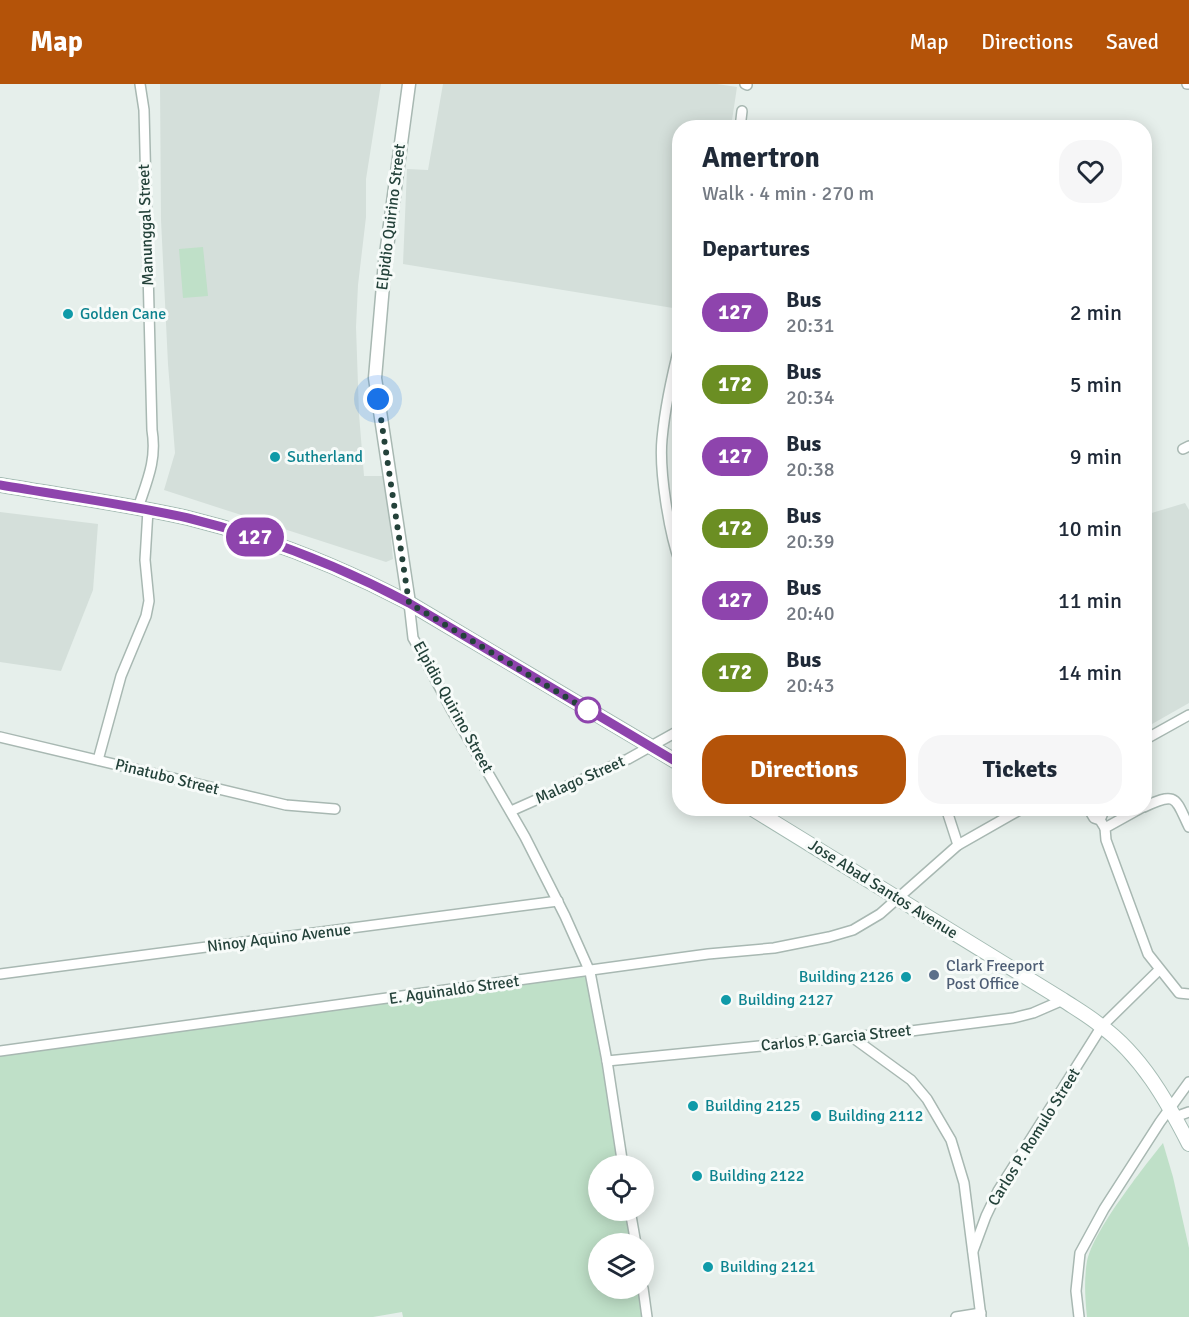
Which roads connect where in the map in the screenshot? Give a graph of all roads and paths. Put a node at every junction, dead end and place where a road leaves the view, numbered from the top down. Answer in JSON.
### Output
{"nodes":[{"id":1,"x":140,"y":84,"type":"edge"},
{"id":2,"x":409,"y":84,"type":"edge"},
{"id":3,"x":742,"y":111,"type":"dead end"},
{"id":4,"x":741,"y":120,"type":"edge"},
{"id":5,"x":672,"y":377,"type":"edge"},
{"id":6,"x":0,"y":485,"type":"edge"},
{"id":7,"x":143,"y":509,"type":"junction"},
{"id":8,"x":672,"y":528,"type":"edge"},
{"id":9,"x":409,"y":603,"type":"junction"},
{"id":10,"x":1189,"y":715,"type":"edge"},
{"id":11,"x":672,"y":734,"type":"edge"},
{"id":12,"x":1152,"y":736,"type":"edge"},
{"id":13,"x":0,"y":737,"type":"edge"},
{"id":14,"x":649,"y":746,"type":"junction"},
{"id":15,"x":672,"y":759,"type":"edge"},
{"id":16,"x":98,"y":760,"type":"junction"},
{"id":17,"x":1152,"y":804,"type":"edge"},
{"id":18,"x":334,"y":809,"type":"dead end"},
{"id":19,"x":511,"y":811,"type":"junction"},
{"id":20,"x":765,"y":816,"type":"edge"},
{"id":21,"x":949,"y":816,"type":"edge"},
{"id":22,"x":1009,"y":816,"type":"edge"},
{"id":23,"x":1093,"y":816,"type":"edge"},
{"id":24,"x":1104,"y":816,"type":"edge"},
{"id":25,"x":1123,"y":816,"type":"edge"},
{"id":26,"x":1103,"y":824,"type":"junction"},
{"id":27,"x":1189,"y":827,"type":"edge"},
{"id":28,"x":958,"y":845,"type":"junction"},
{"id":29,"x":897,"y":898,"type":"junction"},
{"id":30,"x":558,"y":901,"type":"junction"},
{"id":31,"x":1160,"y":969,"type":"junction"},
{"id":32,"x":590,"y":972,"type":"junction"},
{"id":33,"x":0,"y":974,"type":"edge"},
{"id":34,"x":1189,"y":994,"type":"edge"},
{"id":35,"x":1062,"y":1000,"type":"junction"},
{"id":36,"x":1102,"y":1026,"type":"junction"},
{"id":37,"x":852,"y":1037,"type":"junction"},
{"id":38,"x":0,"y":1051,"type":"edge"},
{"id":39,"x":607,"y":1061,"type":"junction"},
{"id":40,"x":1189,"y":1082,"type":"edge"},
{"id":41,"x":1173,"y":1112,"type":"junction"},
{"id":42,"x":1189,"y":1112,"type":"edge"},
{"id":43,"x":1189,"y":1144,"type":"edge"},
{"id":44,"x":621,"y":1155,"type":"edge"},
{"id":45,"x":973,"y":1251,"type":"junction"},
{"id":46,"x":645,"y":1299,"type":"edge"},
{"id":47,"x":981,"y":1315,"type":"edge"},
{"id":48,"x":647,"y":1317,"type":"edge"},
{"id":49,"x":956,"y":1317,"type":"edge"},
{"id":50,"x":1079,"y":1317,"type":"edge"}],
"edges":[{"from":1,"to":7,"type":"street","name":"Manunggal Street"},
{"from":2,"to":9,"type":"street","name":"Elpidio Quirino Street"},
{"from":3,"to":4,"type":"street"},
{"from":5,"to":8,"type":"street"},
{"from":6,"to":7,"type":"main road"},
{"from":7,"to":9,"type":"main road"},
{"from":7,"to":16,"type":"street","name":"Manunggal Street"},
{"from":9,"to":14,"type":"main road"},
{"from":9,"to":19,"type":"street","name":"Elpidio Quirino Street"},
{"from":10,"to":12,"type":"street"},
{"from":11,"to":14,"type":"street","name":"Malago Street"},
{"from":13,"to":16,"type":"street","name":"Pinatubo Street"},
{"from":14,"to":15,"type":"main road"},
{"from":14,"to":19,"type":"street","name":"Malago Street"},
{"from":16,"to":18,"type":"street","name":"Pinatubo Street"},
{"from":17,"to":27,"type":"street"},
{"from":19,"to":30,"type":"street","name":"Elpidio Quirino Street"},
{"from":20,"to":29,"type":"main road","name":"Jose Abad Santos Avenue"},
{"from":21,"to":28,"type":"street"},
{"from":22,"to":28,"type":"street","name":"E. Aguinaldo Street"},
{"from":23,"to":26,"type":"street"},
{"from":24,"to":26,"type":"street"},
{"from":25,"to":26,"type":"street"},
{"from":26,"to":31,"type":"street"},
{"from":28,"to":29,"type":"street","name":"E. Aguinaldo Street"},
{"from":29,"to":32,"type":"street","name":"E. Aguinaldo Street"},
{"from":29,"to":35,"type":"main road","name":"Jose Abad Santos Avenue"},
{"from":30,"to":32,"type":"street","name":"Elpidio Quirino Street"},
{"from":30,"to":33,"type":"street","name":"Ninoy Aquino Avenue"},
{"from":31,"to":34,"type":"street"},
{"from":31,"to":36,"type":"street","name":"Carlos P. Romulo Street"},
{"from":32,"to":38,"type":"street","name":"E. Aguinaldo Street"},
{"from":32,"to":39,"type":"street","name":"Elpidio Quirino Street"},
{"from":35,"to":36,"type":"main road","name":"Jose Abad Santos Avenue"},
{"from":35,"to":37,"type":"street","name":"Carlos P. Garcia Street"},
{"from":36,"to":41,"type":"main road","name":"Jose Abad Santos Avenue"},
{"from":36,"to":45,"type":"street","name":"Carlos P. Romulo Street"},
{"from":37,"to":39,"type":"street","name":"Carlos P. Garcia Street"},
{"from":37,"to":45,"type":"street","name":"Carlos P. Romulo Street"},
{"from":39,"to":44,"type":"street","name":"Elpidio Quirino Street"},
{"from":40,"to":41,"type":"street"},
{"from":41,"to":42,"type":"street"},
{"from":41,"to":43,"type":"main road","name":"Jose Abad Santos Avenue"},
{"from":41,"to":50,"type":"street"},
{"from":45,"to":47,"type":"street","name":"Carlos P. Romulo Street"},
{"from":46,"to":48,"type":"street"},
{"from":47,"to":49,"type":"street"}]}
